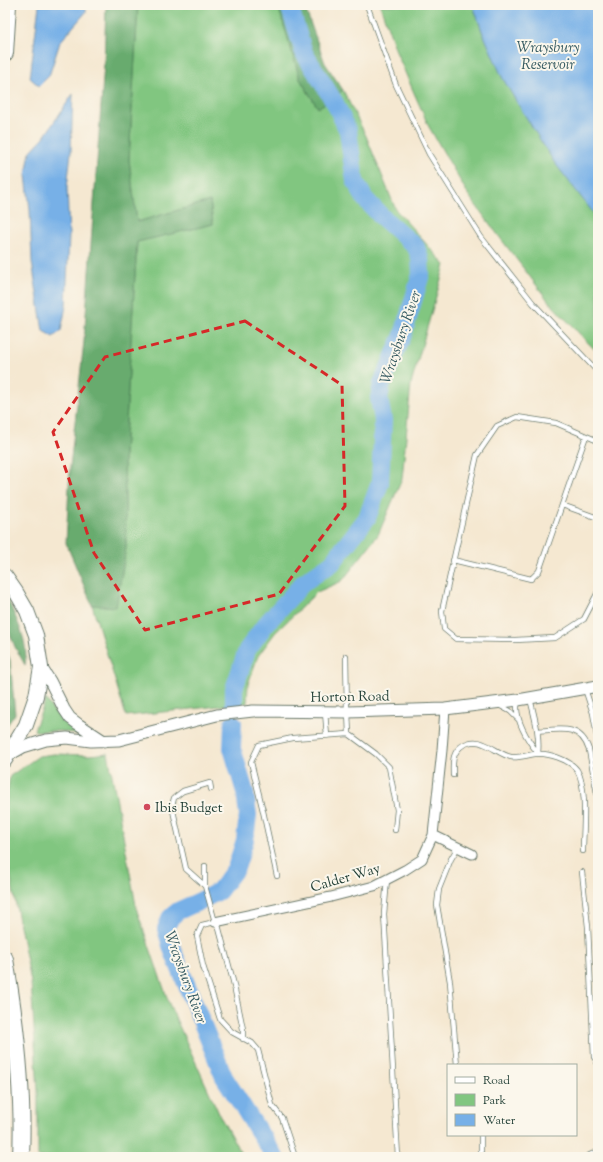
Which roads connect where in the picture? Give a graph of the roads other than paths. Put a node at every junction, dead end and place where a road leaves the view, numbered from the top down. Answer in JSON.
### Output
{"nodes":[{"id":1,"x":8,"y":5,"type":"edge"},
{"id":2,"x":368,"y":5,"type":"edge"},
{"id":3,"x":5,"y":53,"type":"edge"},
{"id":4,"x":598,"y":372,"type":"edge"},
{"id":5,"x":586,"y":436,"type":"junction"},
{"id":6,"x":598,"y":441,"type":"edge"},
{"id":7,"x":562,"y":505,"type":"junction"},
{"id":8,"x":598,"y":518,"type":"edge"},
{"id":9,"x":453,"y":560,"type":"junction"},
{"id":10,"x":5,"y":576,"type":"edge"},
{"id":11,"x":598,"y":592,"type":"edge"},
{"id":12,"x":346,"y":656,"type":"dead end"},
{"id":13,"x":41,"y":667,"type":"junction"},
{"id":14,"x":598,"y":686,"type":"edge"},
{"id":15,"x":585,"y":688,"type":"junction"},
{"id":16,"x":530,"y":698,"type":"junction"},
{"id":17,"x":518,"y":700,"type":"junction"},
{"id":18,"x":496,"y":703,"type":"junction"},
{"id":19,"x":445,"y":709,"type":"junction"},
{"id":20,"x":325,"y":712,"type":"junction"},
{"id":21,"x":347,"y":712,"type":"junction"},
{"id":22,"x":595,"y":713,"type":"edge"},
{"id":23,"x":520,"y":721,"type":"junction"},
{"id":24,"x":538,"y":731,"type":"junction"},
{"id":25,"x":348,"y":734,"type":"junction"},
{"id":26,"x":327,"y":736,"type":"junction"},
{"id":27,"x":104,"y":741,"type":"junction"},
{"id":28,"x":598,"y":742,"type":"edge"},
{"id":29,"x":538,"y":753,"type":"junction"},
{"id":30,"x":7,"y":758,"type":"edge"},
{"id":31,"x":453,"y":775,"type":"dead end"},
{"id":32,"x":211,"y":790,"type":"dead end"},
{"id":33,"x":598,"y":799,"type":"edge"},
{"id":34,"x":395,"y":830,"type":"dead end"},
{"id":35,"x":433,"y":835,"type":"junction"},
{"id":36,"x":458,"y":847,"type":"junction"},
{"id":37,"x":583,"y":851,"type":"dead end"},
{"id":38,"x":472,"y":854,"type":"dead end"},
{"id":39,"x":205,"y":866,"type":"dead end"},
{"id":40,"x":582,"y":872,"type":"dead end"},
{"id":41,"x":277,"y":876,"type":"dead end"},
{"id":42,"x":387,"y":879,"type":"junction"},
{"id":43,"x":205,"y":886,"type":"junction"},
{"id":44,"x":216,"y":922,"type":"junction"},
{"id":45,"x":5,"y":959,"type":"edge"},
{"id":46,"x":243,"y":1039,"type":"junction"},
{"id":47,"x":457,"y":1064,"type":"edge"},
{"id":48,"x":598,"y":1064,"type":"edge"},
{"id":49,"x":480,"y":1136,"type":"edge"},
{"id":50,"x":598,"y":1150,"type":"edge"},
{"id":51,"x":21,"y":1157,"type":"edge"},
{"id":52,"x":295,"y":1157,"type":"edge"},
{"id":53,"x":398,"y":1157,"type":"edge"},
{"id":54,"x":481,"y":1157,"type":"edge"},
{"id":55,"x":586,"y":1157,"type":"edge"}],
"edges":[{"from":1,"to":3,"type":"highway"},
{"from":2,"to":4,"type":"lane"},
{"from":5,"to":6,"type":"lane"},
{"from":5,"to":7,"type":"lane"},
{"from":5,"to":9,"type":"lane"},
{"from":7,"to":8,"type":"lane"},
{"from":7,"to":9,"type":"lane"},
{"from":9,"to":11,"type":"lane"},
{"from":10,"to":13,"type":"highway"},
{"from":12,"to":21,"type":"lane"},
{"from":13,"to":27,"type":"street"},
{"from":13,"to":30,"type":"highway"},
{"from":14,"to":15,"type":"street","name":"Horton Road"},
{"from":15,"to":16,"type":"street","name":"Horton Road"},
{"from":15,"to":22,"type":"lane"},
{"from":16,"to":17,"type":"street","name":"Horton Road"},
{"from":16,"to":24,"type":"lane"},
{"from":17,"to":18,"type":"street","name":"Horton Road"},
{"from":17,"to":23,"type":"lane"},
{"from":18,"to":19,"type":"street","name":"Horton Road"},
{"from":18,"to":23,"type":"lane"},
{"from":19,"to":21,"type":"street","name":"Horton Road"},
{"from":19,"to":35,"type":"street","name":"Calder Way"},
{"from":20,"to":21,"type":"street","name":"Horton Road"},
{"from":20,"to":26,"type":"lane"},
{"from":20,"to":27,"type":"street","name":"Horton Road"},
{"from":21,"to":25,"type":"lane"},
{"from":22,"to":28,"type":"lane"},
{"from":23,"to":29,"type":"lane"},
{"from":24,"to":29,"type":"lane"},
{"from":24,"to":33,"type":"lane"},
{"from":25,"to":26,"type":"lane"},
{"from":25,"to":34,"type":"lane"},
{"from":26,"to":41,"type":"lane"},
{"from":27,"to":30,"type":"street","name":"Horton Road"},
{"from":29,"to":31,"type":"lane"},
{"from":29,"to":37,"type":"lane"},
{"from":32,"to":43,"type":"lane"},
{"from":35,"to":36,"type":"street"},
{"from":35,"to":42,"type":"street","name":"Calder Way"},
{"from":36,"to":38,"type":"street"},
{"from":36,"to":47,"type":"lane"},
{"from":39,"to":43,"type":"lane"},
{"from":40,"to":48,"type":"lane"},
{"from":42,"to":44,"type":"street","name":"Calder Way"},
{"from":42,"to":53,"type":"lane"},
{"from":43,"to":44,"type":"lane"},
{"from":44,"to":46,"type":"lane"},
{"from":44,"to":46,"type":"lane"},
{"from":45,"to":51,"type":"highway"},
{"from":46,"to":52,"type":"lane"},
{"from":49,"to":54,"type":"lane"},
{"from":50,"to":55,"type":"lane"}]}
